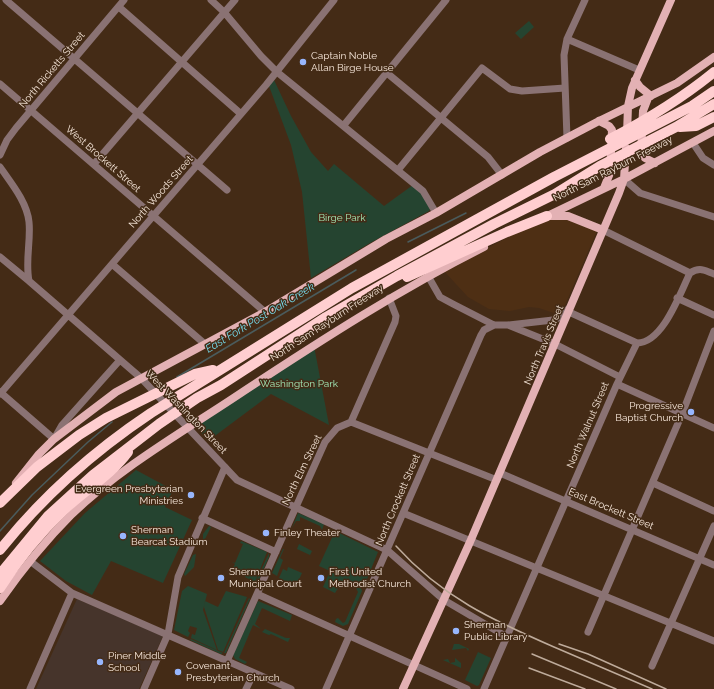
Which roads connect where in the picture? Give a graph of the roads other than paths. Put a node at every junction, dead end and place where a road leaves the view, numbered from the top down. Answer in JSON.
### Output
{"nodes":[{"id":1,"x":6,"y":0,"type":"edge"},
{"id":2,"x":124,"y":0,"type":"edge"},
{"id":3,"x":211,"y":0,"type":"edge"},
{"id":4,"x":235,"y":0,"type":"edge"},
{"id":5,"x":334,"y":0,"type":"edge"},
{"id":6,"x":446,"y":0,"type":"edge"},
{"id":7,"x":585,"y":0,"type":"edge"},
{"id":8,"x":671,"y":0,"type":"edge"},
{"id":9,"x":119,"y":8,"type":"junction"},
{"id":10,"x":224,"y":12,"type":"junction"},
{"id":11,"x":567,"y":39,"type":"junction"},
{"id":12,"x":714,"y":57,"type":"edge"},
{"id":13,"x":74,"y":59,"type":"junction"},
{"id":14,"x":181,"y":62,"type":"junction"},
{"id":15,"x":639,"y":70,"type":"junction"},
{"id":16,"x":277,"y":72,"type":"junction"},
{"id":17,"x":714,"y":72,"type":"edge"},
{"id":18,"x":387,"y":73,"type":"junction"},
{"id":19,"x":635,"y":80,"type":"junction"},
{"id":20,"x":0,"y":84,"type":"edge"},
{"id":21,"x":565,"y":88,"type":"junction"},
{"id":22,"x":714,"y":91,"type":"edge"},
{"id":23,"x":649,"y":97,"type":"junction"},
{"id":24,"x":714,"y":104,"type":"edge"},
{"id":25,"x":628,"y":106,"type":"junction"},
{"id":26,"x":31,"y":110,"type":"junction"},
{"id":27,"x":138,"y":113,"type":"junction"},
{"id":28,"x":241,"y":114,"type":"junction"},
{"id":29,"x":441,"y":117,"type":"junction"},
{"id":30,"x":714,"y":117,"type":"edge"},
{"id":31,"x":599,"y":121,"type":"junction"},
{"id":32,"x":650,"y":123,"type":"junction"},
{"id":33,"x":344,"y":125,"type":"junction"},
{"id":34,"x":676,"y":127,"type":"junction"},
{"id":35,"x":714,"y":131,"type":"edge"},
{"id":36,"x":567,"y":138,"type":"junction"},
{"id":37,"x":693,"y":143,"type":"junction"},
{"id":38,"x":0,"y":155,"type":"edge"},
{"id":39,"x":655,"y":162,"type":"junction"},
{"id":40,"x":94,"y":164,"type":"junction"},
{"id":41,"x":197,"y":165,"type":"junction"},
{"id":42,"x":714,"y":165,"type":"edge"},
{"id":43,"x":0,"y":167,"type":"edge"},
{"id":44,"x":398,"y":170,"type":"junction"},
{"id":45,"x":502,"y":175,"type":"junction"},
{"id":46,"x":624,"y":178,"type":"junction"},
{"id":47,"x":604,"y":188,"type":"junction"},
{"id":48,"x":227,"y":190,"type":"dead end"},
{"id":49,"x":436,"y":213,"type":"junction"},
{"id":50,"x":154,"y":216,"type":"junction"},
{"id":51,"x":547,"y":216,"type":"junction"},
{"id":52,"x":714,"y":217,"type":"edge"},
{"id":53,"x":603,"y":230,"type":"junction"},
{"id":54,"x":0,"y":257,"type":"edge"},
{"id":55,"x":112,"y":264,"type":"junction"},
{"id":56,"x":690,"y":273,"type":"junction"},
{"id":57,"x":714,"y":274,"type":"edge"},
{"id":58,"x":428,"y":276,"type":"junction"},
{"id":59,"x":29,"y":281,"type":"junction"},
{"id":60,"x":389,"y":298,"type":"junction"},
{"id":61,"x":678,"y":298,"type":"junction"},
{"id":62,"x":354,"y":301,"type":"junction"},
{"id":63,"x":574,"y":301,"type":"junction"},
{"id":64,"x":265,"y":312,"type":"junction"},
{"id":65,"x":569,"y":312,"type":"junction"},
{"id":66,"x":714,"y":314,"type":"edge"},
{"id":67,"x":69,"y":315,"type":"junction"},
{"id":68,"x":494,"y":325,"type":"junction"},
{"id":69,"x":508,"y":325,"type":"junction"},
{"id":70,"x":714,"y":331,"type":"edge"},
{"id":71,"x":637,"y":343,"type":"junction"},
{"id":72,"x":555,"y":344,"type":"junction"},
{"id":73,"x":206,"y":345,"type":"junction"},
{"id":74,"x":120,"y":360,"type":"junction"},
{"id":75,"x":620,"y":377,"type":"junction"},
{"id":76,"x":141,"y":378,"type":"junction"},
{"id":77,"x":189,"y":383,"type":"junction"},
{"id":78,"x":617,"y":384,"type":"junction"},
{"id":79,"x":0,"y":393,"type":"edge"},
{"id":80,"x":682,"y":414,"type":"junction"},
{"id":81,"x":351,"y":422,"type":"junction"},
{"id":82,"x":189,"y":428,"type":"junction"},
{"id":83,"x":714,"y":428,"type":"edge"},
{"id":84,"x":54,"y":439,"type":"junction"},
{"id":85,"x":135,"y":441,"type":"junction"},
{"id":86,"x":429,"y":454,"type":"junction"},
{"id":87,"x":225,"y":468,"type":"junction"},
{"id":88,"x":498,"y":476,"type":"junction"},
{"id":89,"x":653,"y":483,"type":"junction"},
{"id":90,"x":567,"y":501,"type":"junction"},
{"id":91,"x":0,"y":502,"type":"edge"},
{"id":92,"x":295,"y":507,"type":"junction"},
{"id":93,"x":714,"y":510,"type":"edge"},
{"id":94,"x":403,"y":513,"type":"junction"},
{"id":95,"x":202,"y":518,"type":"junction"},
{"id":96,"x":714,"y":526,"type":"edge"},
{"id":97,"x":632,"y":529,"type":"junction"},
{"id":98,"x":470,"y":542,"type":"junction"},
{"id":99,"x":0,"y":550,"type":"edge"},
{"id":100,"x":387,"y":550,"type":"junction"},
{"id":101,"x":276,"y":552,"type":"junction"},
{"id":102,"x":700,"y":559,"type":"junction"},
{"id":103,"x":30,"y":561,"type":"junction"},
{"id":104,"x":714,"y":565,"type":"edge"},
{"id":105,"x":537,"y":568,"type":"junction"},
{"id":106,"x":0,"y":574,"type":"edge"},
{"id":107,"x":0,"y":588,"type":"edge"},
{"id":108,"x":72,"y":593,"type":"junction"},
{"id":109,"x":257,"y":594,"type":"junction"},
{"id":110,"x":603,"y":597,"type":"junction"},
{"id":111,"x":444,"y":600,"type":"junction"},
{"id":112,"x":0,"y":602,"type":"edge"},
{"id":113,"x":670,"y":624,"type":"junction"},
{"id":114,"x":588,"y":632,"type":"dead end"},
{"id":115,"x":168,"y":634,"type":"junction"},
{"id":116,"x":350,"y":634,"type":"junction"},
{"id":117,"x":507,"y":637,"type":"junction"},
{"id":118,"x":714,"y":640,"type":"edge"},
{"id":119,"x":228,"y":660,"type":"junction"},
{"id":120,"x":413,"y":665,"type":"junction"},
{"id":121,"x":652,"y":666,"type":"dead end"},
{"id":122,"x":254,"y":673,"type":"junction"},
{"id":123,"x":30,"y":689,"type":"edge"},
{"id":124,"x":144,"y":689,"type":"edge"},
{"id":125,"x":246,"y":689,"type":"edge"},
{"id":126,"x":291,"y":689,"type":"edge"},
{"id":127,"x":326,"y":689,"type":"edge"},
{"id":128,"x":403,"y":689,"type":"edge"},
{"id":129,"x":467,"y":689,"type":"edge"},
{"id":130,"x":484,"y":689,"type":"edge"}],
"edges":[{"from":1,"to":13,"type":"street"},
{"from":2,"to":9,"type":"street","name":"North Ricketts Street"},
{"from":3,"to":10,"type":"street"},
{"from":4,"to":10,"type":"street"},
{"from":5,"to":16,"type":"street","name":"North Woods Street"},
{"from":6,"to":18,"type":"street"},
{"from":7,"to":11,"type":"street"},
{"from":8,"to":15,"type":"main road","name":"North Travis Street"},
{"from":9,"to":13,"type":"street","name":"North Ricketts Street"},
{"from":9,"to":14,"type":"street"},
{"from":10,"to":14,"type":"street"},
{"from":10,"to":16,"type":"street"},
{"from":11,"to":15,"type":"street"},
{"from":11,"to":21,"type":"street"},
{"from":12,"to":23,"type":"main road"},
{"from":13,"to":26,"type":"street","name":"North Ricketts Street"},
{"from":13,"to":27,"type":"street"},
{"from":14,"to":27,"type":"street"},
{"from":14,"to":28,"type":"street"},
{"from":15,"to":19,"type":"main road","name":"North Travis Street"},
{"from":16,"to":28,"type":"street","name":"North Woods Street"},
{"from":16,"to":33,"type":"street"},
{"from":17,"to":32,"type":"highway"},
{"from":18,"to":29,"type":"street"},
{"from":18,"to":33,"type":"street"},
{"from":19,"to":23,"type":"main road"},
{"from":19,"to":25,"type":"main road","name":"North Travis Street"},
{"from":20,"to":26,"type":"street","name":"West Brockett Street"},
{"from":21,"to":29,"type":"street"},
{"from":21,"to":36,"type":"street"},
{"from":22,"to":32,"type":"highway","name":"North Sam Rayburn Freeway"},
{"from":23,"to":25,"type":"main road"},
{"from":23,"to":39,"type":"main road"},
{"from":24,"to":34,"type":"highway","name":"North Sam Rayburn Freeway"},
{"from":25,"to":31,"type":"main road"},
{"from":25,"to":46,"type":"main road","name":"North Travis Street"},
{"from":26,"to":38,"type":"street","name":"North Ricketts Street"},
{"from":26,"to":40,"type":"street","name":"West Brockett Street"},
{"from":27,"to":40,"type":"street"},
{"from":27,"to":41,"type":"street"},
{"from":28,"to":41,"type":"street","name":"North Woods Street"},
{"from":29,"to":44,"type":"street"},
{"from":29,"to":45,"type":"street"},
{"from":30,"to":34,"type":"highway"},
{"from":31,"to":36,"type":"main road"},
{"from":31,"to":47,"type":"main road"},
{"from":32,"to":77,"type":"highway","name":"North Sam Rayburn Freeway"},
{"from":33,"to":44,"type":"street"},
{"from":34,"to":62,"type":"highway","name":"North Sam Rayburn Freeway"},
{"from":35,"to":37,"type":"main road","name":"North Sam Rayburn Freeway"},
{"from":36,"to":45,"type":"main road"},
{"from":37,"to":39,"type":"main road","name":"North Sam Rayburn Freeway"},
{"from":37,"to":42,"type":"street"},
{"from":39,"to":46,"type":"main road","name":"North Sam Rayburn Freeway"},
{"from":40,"to":50,"type":"street","name":"West Brockett Street"},
{"from":41,"to":48,"type":"street"},
{"from":41,"to":50,"type":"street","name":"North Woods Street"},
{"from":43,"to":59,"type":"street"},
{"from":44,"to":49,"type":"street"},
{"from":45,"to":49,"type":"main road"},
{"from":46,"to":47,"type":"main road","name":"North Sam Rayburn Freeway"},
{"from":46,"to":52,"type":"street"},
{"from":46,"to":53,"type":"main road","name":"North Travis Street"},
{"from":47,"to":51,"type":"main road","name":"North Sam Rayburn Freeway"},
{"from":49,"to":64,"type":"main road"},
{"from":50,"to":55,"type":"street","name":"North Woods Street"},
{"from":50,"to":64,"type":"street","name":"West Brockett Street"},
{"from":51,"to":53,"type":"main road"},
{"from":51,"to":58,"type":"main road","name":"North Sam Rayburn Freeway"},
{"from":51,"to":62,"type":"highway"},
{"from":53,"to":56,"type":"street"},
{"from":53,"to":63,"type":"main road","name":"North Travis Street"},
{"from":54,"to":59,"type":"street","name":"West Washington Street"},
{"from":55,"to":67,"type":"street","name":"North Woods Street"},
{"from":55,"to":73,"type":"street"},
{"from":56,"to":57,"type":"street"},
{"from":56,"to":61,"type":"street"},
{"from":58,"to":60,"type":"main road","name":"North Sam Rayburn Freeway"},
{"from":58,"to":68,"type":"street"},
{"from":59,"to":67,"type":"street","name":"West Washington Street"},
{"from":60,"to":81,"type":"street"},
{"from":60,"to":82,"type":"main road","name":"North Sam Rayburn Freeway"},
{"from":61,"to":66,"type":"street"},
{"from":61,"to":71,"type":"street"},
{"from":62,"to":85,"type":"highway","name":"North Sam Rayburn Freeway"},
{"from":63,"to":65,"type":"main road","name":"North Travis Street"},
{"from":63,"to":69,"type":"street"},
{"from":64,"to":73,"type":"main road"},
{"from":65,"to":71,"type":"street"},
{"from":65,"to":72,"type":"main road","name":"North Travis Street"},
{"from":67,"to":74,"type":"street","name":"West Washington Street"},
{"from":67,"to":79,"type":"street","name":"North Woods Street"},
{"from":68,"to":69,"type":"street"},
{"from":68,"to":86,"type":"street","name":"North Crockett Street"},
{"from":69,"to":72,"type":"street"},
{"from":70,"to":80,"type":"street"},
{"from":71,"to":75,"type":"street","name":"North Walnut Street"},
{"from":72,"to":75,"type":"street"},
{"from":72,"to":88,"type":"main road","name":"North Travis Street"},
{"from":73,"to":76,"type":"main road"},
{"from":74,"to":76,"type":"street","name":"West Washington Street"},
{"from":74,"to":84,"type":"street"},
{"from":75,"to":78,"type":"street","name":"North Walnut Street"},
{"from":76,"to":82,"type":"street","name":"West Washington Street"},
{"from":76,"to":84,"type":"main road"},
{"from":77,"to":91,"type":"highway"},
{"from":77,"to":99,"type":"highway","name":"North Sam Rayburn Freeway"},
{"from":78,"to":80,"type":"street"},
{"from":78,"to":90,"type":"street","name":"North Walnut Street"},
{"from":79,"to":84,"type":"street"},
{"from":80,"to":83,"type":"street"},
{"from":80,"to":89,"type":"street"},
{"from":81,"to":86,"type":"street"},
{"from":81,"to":92,"type":"street","name":"North Elm Street"},
{"from":82,"to":87,"type":"street","name":"West Washington Street"},
{"from":82,"to":103,"type":"main road","name":"North Sam Rayburn Freeway"},
{"from":84,"to":91,"type":"main road"},
{"from":85,"to":106,"type":"highway","name":"North Sam Rayburn Freeway"},
{"from":85,"to":107,"type":"highway"},
{"from":86,"to":88,"type":"street"},
{"from":86,"to":94,"type":"street","name":"North Crockett Street"},
{"from":87,"to":92,"type":"street","name":"West Washington Street"},
{"from":87,"to":95,"type":"street"},
{"from":88,"to":90,"type":"street","name":"East Brockett Street"},
{"from":88,"to":98,"type":"main road","name":"North Travis Street"},
{"from":89,"to":93,"type":"street"},
{"from":89,"to":97,"type":"street"},
{"from":90,"to":97,"type":"street","name":"East Brockett Street"},
{"from":90,"to":105,"type":"street","name":"North Walnut Street"},
{"from":92,"to":100,"type":"street","name":"West Washington Street"},
{"from":92,"to":101,"type":"street","name":"North Elm Street"},
{"from":94,"to":98,"type":"street"},
{"from":94,"to":100,"type":"street","name":"North Crockett Street"},
{"from":95,"to":101,"type":"street"},
{"from":95,"to":115,"type":"street"},
{"from":96,"to":102,"type":"street"},
{"from":97,"to":102,"type":"street","name":"East Brockett Street"},
{"from":97,"to":110,"type":"street"},
{"from":98,"to":105,"type":"street"},
{"from":98,"to":111,"type":"main road","name":"North Travis Street"},
{"from":100,"to":111,"type":"street","name":"West Washington Street"},
{"from":100,"to":116,"type":"street","name":"North Crockett Street"},
{"from":101,"to":109,"type":"street","name":"North Elm Street"},
{"from":102,"to":104,"type":"street","name":"East Brockett Street"},
{"from":102,"to":113,"type":"street"},
{"from":103,"to":108,"type":"street"},
{"from":103,"to":112,"type":"main road","name":"North Sam Rayburn Freeway"},
{"from":105,"to":110,"type":"street"},
{"from":105,"to":117,"type":"street","name":"North Walnut Street"},
{"from":108,"to":115,"type":"street"},
{"from":108,"to":123,"type":"street"},
{"from":109,"to":116,"type":"street"},
{"from":109,"to":119,"type":"street","name":"North Elm Street"},
{"from":110,"to":113,"type":"street"},
{"from":110,"to":114,"type":"street"},
{"from":111,"to":117,"type":"street","name":"West Washington Street"},
{"from":111,"to":120,"type":"main road","name":"North Travis Street"},
{"from":113,"to":118,"type":"street"},
{"from":113,"to":121,"type":"street"},
{"from":115,"to":119,"type":"street"},
{"from":115,"to":124,"type":"street"},
{"from":116,"to":120,"type":"street"},
{"from":116,"to":127,"type":"street","name":"North Crockett Street"},
{"from":117,"to":130,"type":"street","name":"North Walnut Street"},
{"from":119,"to":122,"type":"street"},
{"from":120,"to":128,"type":"main road","name":"North Travis Street"},
{"from":120,"to":129,"type":"street"},
{"from":122,"to":125,"type":"street"},
{"from":122,"to":126,"type":"street"}]}
